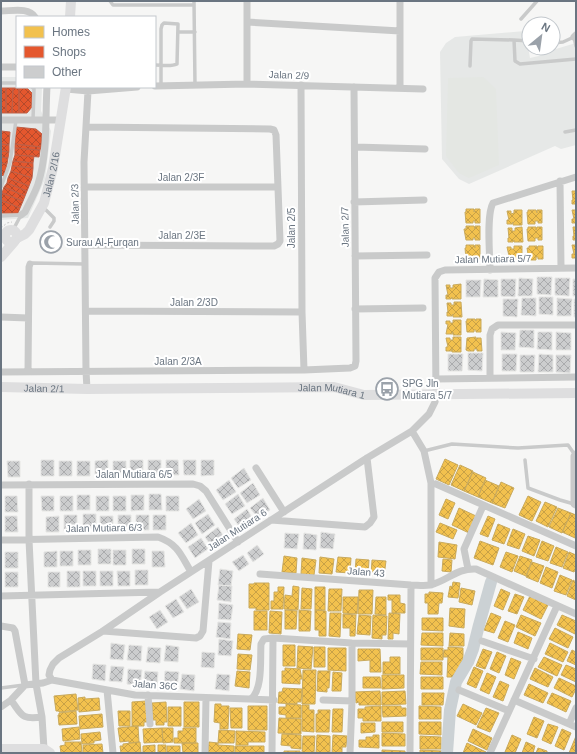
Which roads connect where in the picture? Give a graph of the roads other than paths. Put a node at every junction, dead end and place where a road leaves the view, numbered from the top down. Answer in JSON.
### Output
{"nodes":[{"id":1,"x":71,"y":1,"type":"edge"},
{"id":2,"x":110,"y":1,"type":"edge"},
{"id":3,"x":246,"y":1,"type":"edge"},
{"id":4,"x":400,"y":1,"type":"edge"},
{"id":5,"x":537,"y":1,"type":"edge"},
{"id":6,"x":178,"y":3,"type":"edge"},
{"id":7,"x":194,"y":3,"type":"edge"},
{"id":8,"x":1,"y":10,"type":"edge"},
{"id":9,"x":34,"y":16,"type":"edge"},
{"id":10,"x":70,"y":16,"type":"edge"},
{"id":11,"x":524,"y":16,"type":"edge"},
{"id":12,"x":247,"y":22,"type":"junction"},
{"id":13,"x":400,"y":31,"type":"junction"},
{"id":14,"x":178,"y":32,"type":"junction"},
{"id":15,"x":195,"y":32,"type":"junction"},
{"id":16,"x":575,"y":36,"type":"edge"},
{"id":17,"x":514,"y":40,"type":"junction"},
{"id":18,"x":521,"y":40,"type":"edge"},
{"id":19,"x":561,"y":42,"type":"edge"},
{"id":20,"x":576,"y":46,"type":"edge"},
{"id":21,"x":576,"y":58,"type":"edge"},
{"id":22,"x":156,"y":65,"type":"edge"},
{"id":23,"x":161,"y":65,"type":"junction"},
{"id":24,"x":470,"y":66,"type":"dead end"},
{"id":25,"x":1,"y":67,"type":"edge"},
{"id":26,"x":16,"y":67,"type":"edge"},
{"id":27,"x":1,"y":83,"type":"edge"},
{"id":28,"x":16,"y":83,"type":"edge"},
{"id":29,"x":247,"y":84,"type":"junction"},
{"id":30,"x":158,"y":85,"type":"edge"},
{"id":31,"x":300,"y":85,"type":"junction"},
{"id":32,"x":195,"y":86,"type":"junction"},
{"id":33,"x":354,"y":87,"type":"junction"},
{"id":34,"x":33,"y":88,"type":"edge"},
{"id":35,"x":47,"y":88,"type":"edge"},
{"id":36,"x":66,"y":88,"type":"edge"},
{"id":37,"x":125,"y":88,"type":"edge"},
{"id":38,"x":400,"y":88,"type":"junction"},
{"id":39,"x":423,"y":89,"type":"dead end"},
{"id":40,"x":88,"y":91,"type":"junction"},
{"id":41,"x":1,"y":120,"type":"edge"},
{"id":42,"x":16,"y":120,"type":"junction"},
{"id":43,"x":33,"y":120,"type":"junction"},
{"id":44,"x":45,"y":120,"type":"junction"},
{"id":45,"x":61,"y":120,"type":"junction"},
{"id":46,"x":86,"y":128,"type":"junction"},
{"id":47,"x":576,"y":130,"type":"edge"},
{"id":48,"x":565,"y":132,"type":"dead end"},
{"id":49,"x":355,"y":147,"type":"junction"},
{"id":50,"x":425,"y":149,"type":"dead end"},
{"id":51,"x":576,"y":177,"type":"edge"},
{"id":52,"x":560,"y":181,"type":"junction"},
{"id":53,"x":1,"y":187,"type":"edge"},
{"id":54,"x":84,"y":187,"type":"junction"},
{"id":55,"x":278,"y":187,"type":"junction"},
{"id":56,"x":424,"y":200,"type":"dead end"},
{"id":57,"x":354,"y":202,"type":"junction"},
{"id":58,"x":42,"y":207,"type":"junction"},
{"id":59,"x":21,"y":215,"type":"junction"},
{"id":60,"x":1,"y":216,"type":"edge"},
{"id":61,"x":50,"y":227,"type":"dead end"},
{"id":62,"x":9,"y":235,"type":"edge"},
{"id":63,"x":85,"y":245,"type":"junction"},
{"id":64,"x":1,"y":256,"type":"edge"},
{"id":65,"x":355,"y":256,"type":"junction"},
{"id":66,"x":426,"y":256,"type":"dead end"},
{"id":67,"x":30,"y":264,"type":"joint"},
{"id":68,"x":85,"y":264,"type":"junction"},
{"id":69,"x":561,"y":268,"type":"junction"},
{"id":70,"x":576,"y":268,"type":"edge"},
{"id":71,"x":490,"y":270,"type":"junction"},
{"id":72,"x":423,"y":308,"type":"dead end"},
{"id":73,"x":355,"y":309,"type":"junction"},
{"id":74,"x":86,"y":311,"type":"junction"},
{"id":75,"x":302,"y":312,"type":"junction"},
{"id":76,"x":1,"y":317,"type":"edge"},
{"id":77,"x":28,"y":318,"type":"junction"},
{"id":78,"x":576,"y":325,"type":"edge"},
{"id":79,"x":355,"y":366,"type":"joint"},
{"id":80,"x":304,"y":370,"type":"junction"},
{"id":81,"x":86,"y":371,"type":"junction"},
{"id":82,"x":1,"y":372,"type":"edge"},
{"id":83,"x":28,"y":372,"type":"junction"},
{"id":84,"x":576,"y":377,"type":"edge"},
{"id":85,"x":490,"y":378,"type":"junction"},
{"id":86,"x":436,"y":379,"type":"junction"},
{"id":87,"x":1,"y":387,"type":"edge"},
{"id":88,"x":88,"y":389,"type":"junction"},
{"id":89,"x":576,"y":393,"type":"edge"},
{"id":90,"x":436,"y":395,"type":"junction"},
{"id":91,"x":412,"y":431,"type":"junction"},
{"id":92,"x":424,"y":451,"type":"junction"},
{"id":93,"x":575,"y":455,"type":"edge"},
{"id":94,"x":367,"y":458,"type":"junction"},
{"id":95,"x":525,"y":460,"type":"dead end"},
{"id":96,"x":256,"y":468,"type":"dead end"},
{"id":97,"x":29,"y":484,"type":"junction"},
{"id":98,"x":436,"y":484,"type":"dead end"},
{"id":99,"x":1,"y":485,"type":"edge"},
{"id":100,"x":575,"y":504,"type":"edge"},
{"id":101,"x":483,"y":506,"type":"junction"},
{"id":102,"x":284,"y":512,"type":"junction"},
{"id":103,"x":272,"y":520,"type":"junction"},
{"id":104,"x":1,"y":540,"type":"edge"},
{"id":105,"x":30,"y":540,"type":"junction"},
{"id":106,"x":238,"y":542,"type":"junction"},
{"id":107,"x":576,"y":546,"type":"edge"},
{"id":108,"x":208,"y":561,"type":"junction"},
{"id":109,"x":468,"y":569,"type":"junction"},
{"id":110,"x":191,"y":572,"type":"junction"},
{"id":111,"x":260,"y":574,"type":"dead end"},
{"id":112,"x":411,"y":585,"type":"junction"},
{"id":113,"x":431,"y":585,"type":"junction"},
{"id":114,"x":160,"y":592,"type":"junction"},
{"id":115,"x":1,"y":596,"type":"edge"},
{"id":116,"x":32,"y":596,"type":"junction"},
{"id":117,"x":557,"y":606,"type":"junction"},
{"id":118,"x":576,"y":614,"type":"edge"},
{"id":119,"x":1,"y":626,"type":"edge"},
{"id":120,"x":103,"y":631,"type":"junction"},
{"id":121,"x":273,"y":638,"type":"junction"},
{"id":122,"x":482,"y":641,"type":"dead end"},
{"id":123,"x":352,"y":642,"type":"junction"},
{"id":124,"x":410,"y":644,"type":"junction"},
{"id":125,"x":534,"y":659,"type":"junction"},
{"id":126,"x":52,"y":680,"type":"junction"},
{"id":127,"x":36,"y":684,"type":"junction"},
{"id":128,"x":25,"y":685,"type":"junction"},
{"id":129,"x":1,"y":688,"type":"edge"},
{"id":130,"x":107,"y":690,"type":"junction"},
{"id":131,"x":459,"y":690,"type":"dead end"},
{"id":132,"x":148,"y":695,"type":"junction"},
{"id":133,"x":206,"y":698,"type":"junction"},
{"id":134,"x":11,"y":700,"type":"junction"},
{"id":135,"x":251,"y":700,"type":"junction"},
{"id":136,"x":274,"y":700,"type":"junction"},
{"id":137,"x":323,"y":700,"type":"dead end"},
{"id":138,"x":514,"y":700,"type":"junction"},
{"id":139,"x":352,"y":701,"type":"junction"},
{"id":140,"x":1,"y":707,"type":"edge"},
{"id":141,"x":576,"y":708,"type":"edge"},
{"id":142,"x":509,"y":711,"type":"junction"},
{"id":143,"x":42,"y":717,"type":"junction"},
{"id":144,"x":150,"y":724,"type":"dead end"},
{"id":145,"x":572,"y":725,"type":"edge"},
{"id":146,"x":1,"y":749,"type":"edge"},
{"id":147,"x":24,"y":751,"type":"edge"},
{"id":148,"x":47,"y":751,"type":"edge"},
{"id":149,"x":113,"y":753,"type":"edge"},
{"id":150,"x":205,"y":753,"type":"edge"},
{"id":151,"x":272,"y":753,"type":"edge"},
{"id":152,"x":350,"y":753,"type":"edge"},
{"id":153,"x":410,"y":753,"type":"edge"},
{"id":154,"x":490,"y":753,"type":"edge"}],
"edges":[{"from":1,"to":10,"type":"street"},
{"from":2,"to":6,"type":"lane"},
{"from":3,"to":12,"type":"street"},
{"from":4,"to":13,"type":"street"},
{"from":5,"to":11,"type":"lane"},
{"from":6,"to":7,"type":"lane"},
{"from":7,"to":15,"type":"lane"},
{"from":8,"to":9,"type":"street"},
{"from":12,"to":13,"type":"street"},
{"from":12,"to":29,"type":"street"},
{"from":13,"to":38,"type":"street"},
{"from":14,"to":15,"type":"lane"},
{"from":14,"to":23,"type":"lane"},
{"from":14,"to":23,"type":"lane"},
{"from":15,"to":32,"type":"lane"},
{"from":16,"to":19,"type":"lane"},
{"from":16,"to":20,"type":"lane"},
{"from":17,"to":18,"type":"lane"},
{"from":17,"to":21,"type":"lane"},
{"from":17,"to":24,"type":"lane"},
{"from":22,"to":23,"type":"lane"},
{"from":23,"to":30,"type":"lane"},
{"from":25,"to":26,"type":"street"},
{"from":27,"to":28,"type":"lane"},
{"from":29,"to":31,"type":"street","name":"Jalan 2/9"},
{"from":29,"to":32,"type":"street","name":"Jalan 2/9"},
{"from":30,"to":32,"type":"street","name":"Jalan 2/9"},
{"from":31,"to":33,"type":"street","name":"Jalan 2/9"},
{"from":31,"to":75,"type":"street","name":"Jalan 2/5"},
{"from":33,"to":38,"type":"street","name":"Jalan 2/9"},
{"from":33,"to":49,"type":"street","name":"Jalan 2/7"},
{"from":34,"to":43,"type":"lane"},
{"from":35,"to":44,"type":"street"},
{"from":36,"to":40,"type":"street"},
{"from":36,"to":45,"type":"street","name":"Jalan 2/16"},
{"from":37,"to":40,"type":"street"},
{"from":38,"to":39,"type":"street","name":"Jalan 2/9"},
{"from":40,"to":46,"type":"street","name":"Jalan 2/3"},
{"from":41,"to":42,"type":"street"},
{"from":42,"to":43,"type":"street"},
{"from":42,"to":53,"type":"lane"},
{"from":43,"to":44,"type":"street"},
{"from":44,"to":45,"type":"street"},
{"from":44,"to":59,"type":"street"},
{"from":45,"to":58,"type":"street","name":"Jalan 2/16"},
{"from":46,"to":54,"type":"street","name":"Jalan 2/3"},
{"from":46,"to":55,"type":"street"},
{"from":47,"to":48,"type":"lane"},
{"from":49,"to":50,"type":"street"},
{"from":49,"to":57,"type":"street","name":"Jalan 2/7"},
{"from":51,"to":52,"type":"street"},
{"from":52,"to":69,"type":"street"},
{"from":52,"to":71,"type":"street"},
{"from":54,"to":55,"type":"street","name":"Jalan 2/3F"},
{"from":54,"to":63,"type":"street","name":"Jalan 2/3"},
{"from":55,"to":63,"type":"street","name":"Jalan 2/3E"},
{"from":56,"to":57,"type":"street"},
{"from":57,"to":65,"type":"street","name":"Jalan 2/7"},
{"from":58,"to":61,"type":"lane"},
{"from":58,"to":62,"type":"street","name":"Jalan 2/16"},
{"from":59,"to":60,"type":"lane"},
{"from":59,"to":62,"type":"lane"},
{"from":62,"to":64,"type":"street","name":"Jalan 2/16"},
{"from":63,"to":68,"type":"street","name":"Jalan 2/3"},
{"from":65,"to":66,"type":"street"},
{"from":65,"to":73,"type":"street","name":"Jalan 2/7"},
{"from":67,"to":68,"type":"lane"},
{"from":67,"to":77,"type":"street"},
{"from":68,"to":74,"type":"street","name":"Jalan 2/3"},
{"from":69,"to":70,"type":"street","name":"Jalan Mutiara 5/7"},
{"from":69,"to":71,"type":"street","name":"Jalan Mutiara 5/7"},
{"from":71,"to":86,"type":"street","name":"Jalan Mutiara 5/7"},
{"from":72,"to":73,"type":"street"},
{"from":73,"to":79,"type":"street","name":"Jalan 2/7"},
{"from":74,"to":75,"type":"street","name":"Jalan 2/3D"},
{"from":74,"to":81,"type":"street","name":"Jalan 2/3"},
{"from":75,"to":80,"type":"street","name":"Jalan 2/5"},
{"from":76,"to":77,"type":"street"},
{"from":77,"to":83,"type":"street"},
{"from":78,"to":85,"type":"street"},
{"from":79,"to":80,"type":"street","name":"Jalan 2/3A"},
{"from":80,"to":81,"type":"street","name":"Jalan 2/3A"},
{"from":81,"to":83,"type":"street","name":"Jalan 2/3A"},
{"from":81,"to":88,"type":"street","name":"Jalan 2/3"},
{"from":82,"to":83,"type":"street","name":"Jalan 2/3A"},
{"from":84,"to":85,"type":"street"},
{"from":85,"to":86,"type":"street"},
{"from":86,"to":90,"type":"street","name":"Jalan Mutiara 5/7"},
{"from":87,"to":88,"type":"street","name":"Jalan 2/1"},
{"from":88,"to":90,"type":"street","name":"Jalan Mutiara 1"},
{"from":89,"to":90,"type":"street","name":"Jalan Mutiara 1"},
{"from":90,"to":91,"type":"street","name":"Jalan Mutiara 6"},
{"from":91,"to":92,"type":"street"},
{"from":91,"to":94,"type":"street","name":"Jalan Mutiara 6"},
{"from":92,"to":93,"type":"lane"},
{"from":92,"to":113,"type":"street"},
{"from":93,"to":100,"type":"street"},
{"from":94,"to":102,"type":"street","name":"Jalan Mutiara 6"},
{"from":94,"to":103,"type":"street"},
{"from":95,"to":100,"type":"lane"},
{"from":96,"to":102,"type":"street"},
{"from":97,"to":99,"type":"street","name":"Jalan Mutiara 6/5"},
{"from":97,"to":105,"type":"street"},
{"from":97,"to":106,"type":"street","name":"Jalan Mutiara 6/5"},
{"from":98,"to":101,"type":"street"},
{"from":101,"to":107,"type":"street"},
{"from":101,"to":109,"type":"street"},
{"from":102,"to":103,"type":"street","name":"Jalan Mutiara 6"},
{"from":103,"to":106,"type":"street","name":"Jalan Mutiara 6"},
{"from":104,"to":105,"type":"street","name":"Jalan Mutiara 6/3"},
{"from":105,"to":110,"type":"street","name":"Jalan Mutiara 6/3"},
{"from":105,"to":116,"type":"street"},
{"from":106,"to":108,"type":"street","name":"Jalan Mutiara 6"},
{"from":108,"to":110,"type":"street","name":"Jalan Mutiara 6"},
{"from":108,"to":120,"type":"street"},
{"from":109,"to":113,"type":"street","name":"Jalan 43"},
{"from":109,"to":117,"type":"street"},
{"from":110,"to":114,"type":"street","name":"Jalan Mutiara 6"},
{"from":111,"to":112,"type":"street","name":"Jalan 43"},
{"from":112,"to":113,"type":"street","name":"Jalan 43"},
{"from":112,"to":124,"type":"street"},
{"from":114,"to":116,"type":"street"},
{"from":114,"to":120,"type":"street","name":"Jalan Mutiara 6"},
{"from":115,"to":116,"type":"street"},
{"from":116,"to":127,"type":"street"},
{"from":117,"to":118,"type":"street"},
{"from":117,"to":125,"type":"street"},
{"from":119,"to":128,"type":"street"},
{"from":120,"to":126,"type":"street","name":"Jalan Mutiara 6"},
{"from":121,"to":123,"type":"street"},
{"from":121,"to":135,"type":"street"},
{"from":121,"to":136,"type":"street"},
{"from":122,"to":125,"type":"street"},
{"from":123,"to":124,"type":"street"},
{"from":123,"to":139,"type":"street"},
{"from":124,"to":153,"type":"street"},
{"from":125,"to":138,"type":"street"},
{"from":126,"to":127,"type":"street","name":"Jalan 36C"},
{"from":126,"to":130,"type":"street","name":"Jalan 36C"},
{"from":127,"to":128,"type":"street","name":"Jalan 36C"},
{"from":127,"to":143,"type":"street"},
{"from":128,"to":129,"type":"lane"},
{"from":128,"to":134,"type":"street"},
{"from":130,"to":132,"type":"street","name":"Jalan 36C"},
{"from":130,"to":149,"type":"street"},
{"from":131,"to":142,"type":"street"},
{"from":132,"to":133,"type":"street","name":"Jalan 36C"},
{"from":132,"to":144,"type":"street"},
{"from":133,"to":135,"type":"street","name":"Jalan 36C"},
{"from":133,"to":150,"type":"street"},
{"from":134,"to":140,"type":"street"},
{"from":134,"to":143,"type":"street"},
{"from":135,"to":136,"type":"street","name":"Jalan 36C"},
{"from":136,"to":151,"type":"street"},
{"from":137,"to":139,"type":"street"},
{"from":138,"to":142,"type":"street"},
{"from":138,"to":145,"type":"street"},
{"from":139,"to":152,"type":"street"},
{"from":141,"to":145,"type":"street"},
{"from":142,"to":154,"type":"street"},
{"from":143,"to":148,"type":"street"},
{"from":146,"to":147,"type":"street"},
{"from":147,"to":148,"type":"street"}]}
